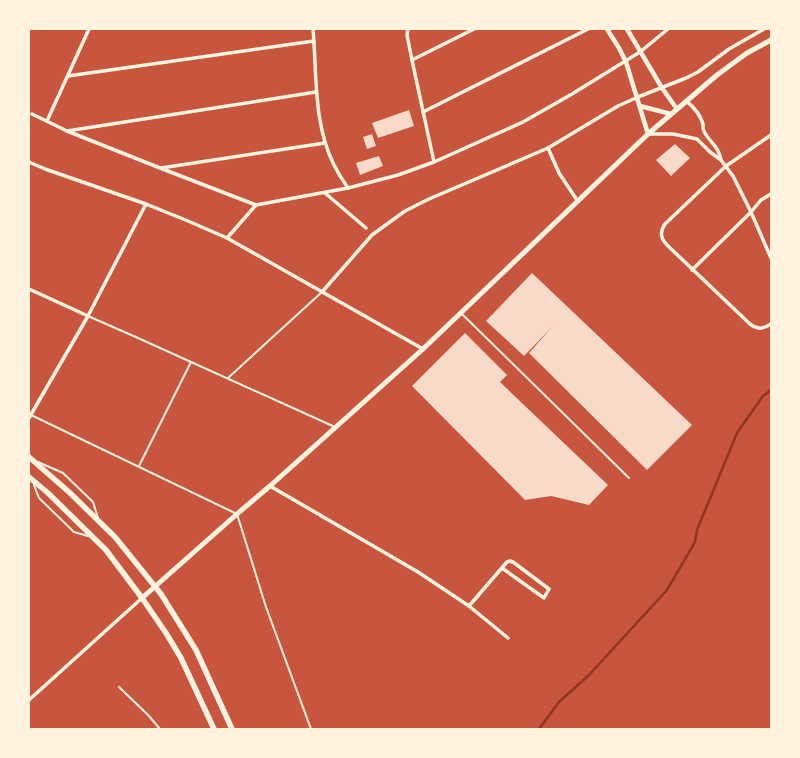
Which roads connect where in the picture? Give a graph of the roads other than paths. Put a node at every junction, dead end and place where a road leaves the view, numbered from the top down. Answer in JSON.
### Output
{"nodes":[{"id":1,"x":89,"y":29,"type":"edge"},
{"id":2,"x":313,"y":29,"type":"edge"},
{"id":3,"x":408,"y":29,"type":"edge"},
{"id":4,"x":474,"y":29,"type":"edge"},
{"id":5,"x":588,"y":29,"type":"edge"},
{"id":6,"x":607,"y":29,"type":"edge"},
{"id":7,"x":627,"y":29,"type":"edge"},
{"id":8,"x":668,"y":29,"type":"edge"},
{"id":9,"x":764,"y":29,"type":"edge"},
{"id":10,"x":314,"y":40,"type":"junction"},
{"id":11,"x":771,"y":40,"type":"edge"},
{"id":12,"x":640,"y":52,"type":"junction"},
{"id":13,"x":412,"y":60,"type":"junction"},
{"id":14,"x":626,"y":62,"type":"junction"},
{"id":15,"x":68,"y":76,"type":"junction"},
{"id":16,"x":662,"y":88,"type":"junction"},
{"id":17,"x":316,"y":92,"type":"junction"},
{"id":18,"x":638,"y":97,"type":"junction"},
{"id":19,"x":686,"y":101,"type":"junction"},
{"id":20,"x":640,"y":106,"type":"junction"},
{"id":21,"x":677,"y":109,"type":"junction"},
{"id":22,"x":423,"y":112,"type":"junction"},
{"id":23,"x":32,"y":114,"type":"dead end"},
{"id":24,"x":671,"y":114,"type":"junction"},
{"id":25,"x":47,"y":121,"type":"junction"},
{"id":26,"x":67,"y":131,"type":"junction"},
{"id":27,"x":704,"y":132,"type":"junction"},
{"id":28,"x":648,"y":134,"type":"junction"},
{"id":29,"x":771,"y":135,"type":"edge"},
{"id":30,"x":697,"y":139,"type":"junction"},
{"id":31,"x":325,"y":143,"type":"junction"},
{"id":32,"x":548,"y":148,"type":"junction"},
{"id":33,"x":721,"y":160,"type":"junction"},
{"id":34,"x":29,"y":162,"type":"edge"},
{"id":35,"x":434,"y":162,"type":"junction"},
{"id":36,"x":726,"y":166,"type":"junction"},
{"id":37,"x":160,"y":168,"type":"junction"},
{"id":38,"x":348,"y":188,"type":"junction"},
{"id":39,"x":325,"y":193,"type":"junction"},
{"id":40,"x":771,"y":194,"type":"edge"},
{"id":41,"x":577,"y":200,"type":"junction"},
{"id":42,"x":146,"y":204,"type":"junction"},
{"id":43,"x":256,"y":205,"type":"junction"},
{"id":44,"x":751,"y":212,"type":"junction"},
{"id":45,"x":366,"y":228,"type":"dead end"},
{"id":46,"x":227,"y":238,"type":"junction"},
{"id":47,"x":770,"y":255,"type":"edge"},
{"id":48,"x":692,"y":270,"type":"junction"},
{"id":49,"x":29,"y":288,"type":"edge"},
{"id":50,"x":322,"y":292,"type":"junction"},
{"id":51,"x":461,"y":313,"type":"junction"},
{"id":52,"x":88,"y":316,"type":"junction"},
{"id":53,"x":771,"y":324,"type":"edge"},
{"id":54,"x":423,"y":349,"type":"junction"},
{"id":55,"x":191,"y":362,"type":"junction"},
{"id":56,"x":228,"y":378,"type":"junction"},
{"id":57,"x":30,"y":417,"type":"edge"},
{"id":58,"x":336,"y":428,"type":"junction"},
{"id":59,"x":30,"y":457,"type":"edge"},
{"id":60,"x":138,"y":466,"type":"junction"},
{"id":61,"x":31,"y":478,"type":"edge"},
{"id":62,"x":629,"y":478,"type":"dead end"},
{"id":63,"x":270,"y":486,"type":"junction"},
{"id":64,"x":237,"y":514,"type":"junction"},
{"id":65,"x":98,"y":521,"type":"junction"},
{"id":66,"x":92,"y":536,"type":"junction"},
{"id":67,"x":502,"y":568,"type":"junction"},
{"id":68,"x":155,"y":587,"type":"junction"},
{"id":69,"x":142,"y":598,"type":"junction"},
{"id":70,"x":469,"y":606,"type":"junction"},
{"id":71,"x":508,"y":638,"type":"dead end"},
{"id":72,"x":119,"y":687,"type":"dead end"},
{"id":73,"x":29,"y":700,"type":"edge"},
{"id":74,"x":160,"y":729,"type":"edge"},
{"id":75,"x":214,"y":729,"type":"edge"},
{"id":76,"x":232,"y":729,"type":"edge"},
{"id":77,"x":310,"y":729,"type":"edge"}],
"edges":[{"from":1,"to":15,"type":"street"},
{"from":2,"to":10,"type":"street"},
{"from":3,"to":13,"type":"street"},
{"from":4,"to":13,"type":"street"},
{"from":5,"to":22,"type":"street"},
{"from":6,"to":14,"type":"street"},
{"from":7,"to":12,"type":"street"},
{"from":8,"to":12,"type":"street"},
{"from":9,"to":16,"type":"street"},
{"from":10,"to":15,"type":"street"},
{"from":10,"to":17,"type":"street"},
{"from":11,"to":19,"type":"main road"},
{"from":12,"to":14,"type":"street"},
{"from":12,"to":16,"type":"street"},
{"from":13,"to":22,"type":"street"},
{"from":14,"to":18,"type":"street"},
{"from":14,"to":35,"type":"street"},
{"from":15,"to":25,"type":"street"},
{"from":16,"to":18,"type":"street"},
{"from":16,"to":21,"type":"street"},
{"from":17,"to":26,"type":"street"},
{"from":17,"to":31,"type":"street"},
{"from":18,"to":20,"type":"street"},
{"from":18,"to":32,"type":"street"},
{"from":19,"to":21,"type":"main road"},
{"from":19,"to":27,"type":"street"},
{"from":20,"to":24,"type":"street"},
{"from":20,"to":28,"type":"street"},
{"from":21,"to":24,"type":"main road"},
{"from":22,"to":35,"type":"street"},
{"from":23,"to":25,"type":"street"},
{"from":24,"to":28,"type":"main road"},
{"from":25,"to":26,"type":"street"},
{"from":26,"to":37,"type":"street"},
{"from":27,"to":30,"type":"street"},
{"from":27,"to":33,"type":"street"},
{"from":28,"to":30,"type":"street"},
{"from":28,"to":41,"type":"main road"},
{"from":29,"to":36,"type":"street"},
{"from":30,"to":33,"type":"street"},
{"from":31,"to":37,"type":"street"},
{"from":31,"to":38,"type":"street"},
{"from":32,"to":41,"type":"street"},
{"from":32,"to":50,"type":"street"},
{"from":33,"to":36,"type":"street"},
{"from":34,"to":42,"type":"street"},
{"from":35,"to":38,"type":"street"},
{"from":36,"to":44,"type":"street"},
{"from":36,"to":48,"type":"street"},
{"from":37,"to":43,"type":"street"},
{"from":38,"to":39,"type":"street"},
{"from":39,"to":43,"type":"street"},
{"from":39,"to":45,"type":"street"},
{"from":40,"to":44,"type":"street"},
{"from":41,"to":51,"type":"main road"},
{"from":42,"to":46,"type":"street"},
{"from":42,"to":52,"type":"street"},
{"from":43,"to":46,"type":"street"},
{"from":44,"to":47,"type":"street"},
{"from":44,"to":48,"type":"street"},
{"from":46,"to":50,"type":"street"},
{"from":48,"to":53,"type":"street"},
{"from":49,"to":52,"type":"street"},
{"from":50,"to":54,"type":"street"},
{"from":50,"to":56,"type":"lane"},
{"from":51,"to":54,"type":"main road"},
{"from":51,"to":62,"type":"lane"},
{"from":52,"to":55,"type":"lane"},
{"from":52,"to":57,"type":"street"},
{"from":54,"to":58,"type":"main road"},
{"from":55,"to":56,"type":"lane"},
{"from":55,"to":60,"type":"lane"},
{"from":56,"to":58,"type":"lane"},
{"from":57,"to":60,"type":"lane"},
{"from":58,"to":63,"type":"main road"},
{"from":59,"to":65,"type":"main road"},
{"from":59,"to":65,"type":"lane"},
{"from":60,"to":64,"type":"lane"},
{"from":61,"to":66,"type":"main road"},
{"from":61,"to":66,"type":"lane"},
{"from":63,"to":64,"type":"main road"},
{"from":63,"to":70,"type":"street"},
{"from":64,"to":68,"type":"main road"},
{"from":64,"to":77,"type":"lane"},
{"from":65,"to":68,"type":"main road"},
{"from":66,"to":69,"type":"main road"},
{"from":67,"to":67,"type":"street"},
{"from":67,"to":70,"type":"street"},
{"from":68,"to":69,"type":"main road"},
{"from":68,"to":76,"type":"main road"},
{"from":69,"to":73,"type":"street"},
{"from":69,"to":75,"type":"main road"},
{"from":70,"to":71,"type":"street"},
{"from":72,"to":74,"type":"lane"}]}
